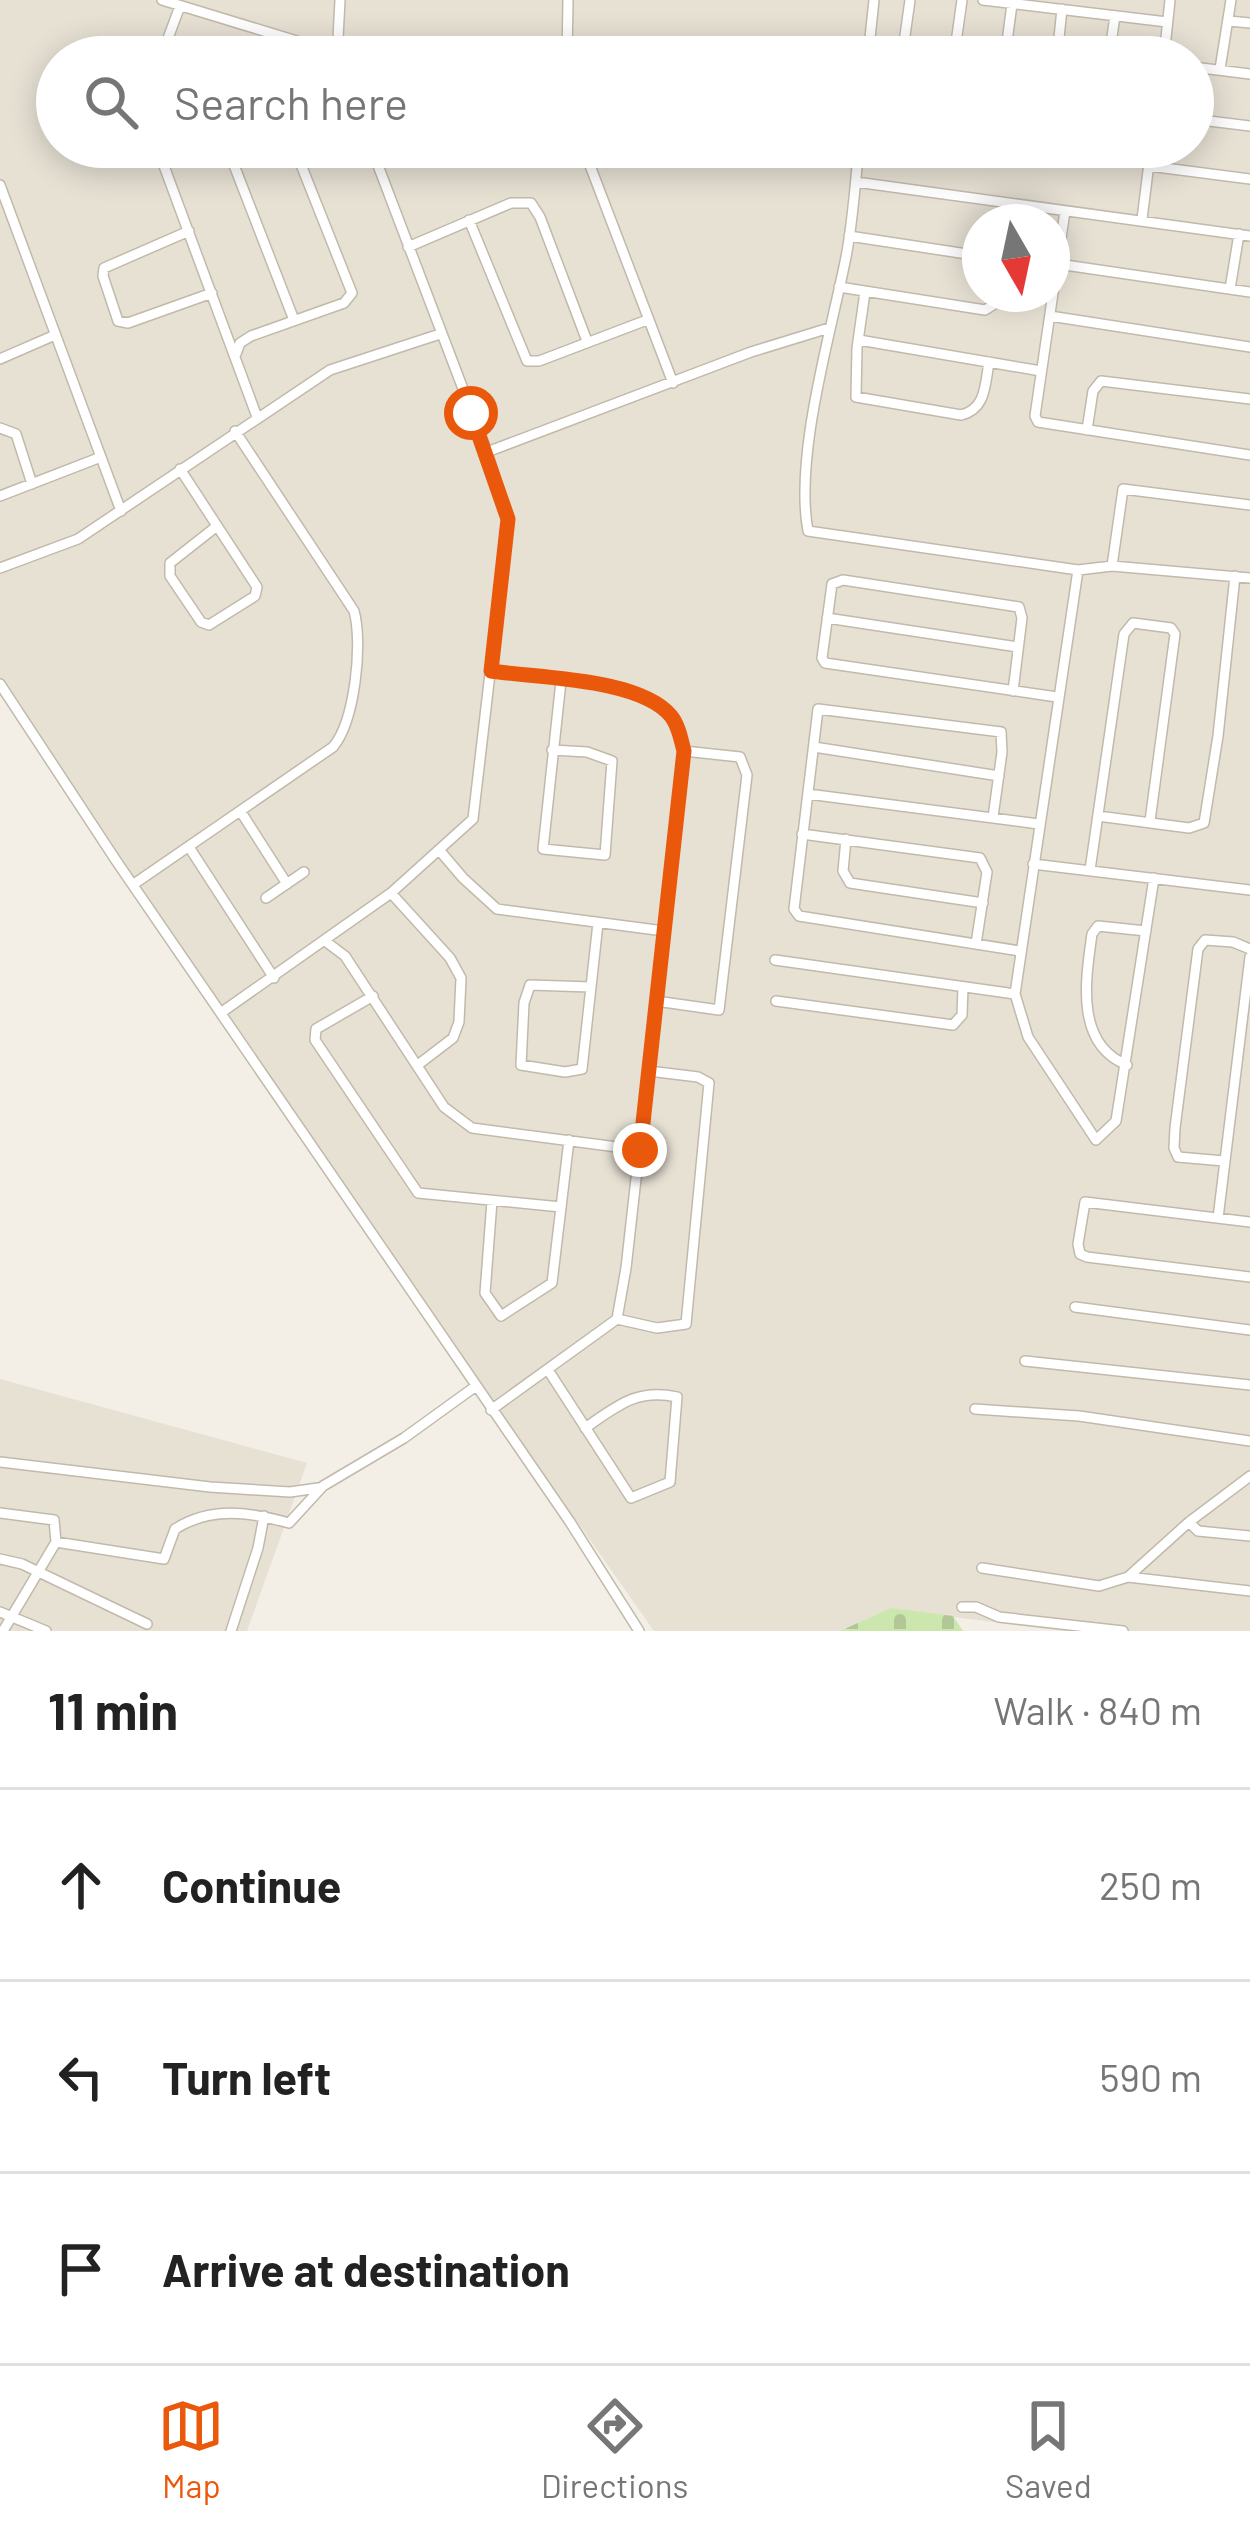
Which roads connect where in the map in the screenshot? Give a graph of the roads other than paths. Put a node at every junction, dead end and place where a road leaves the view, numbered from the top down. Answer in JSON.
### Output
{"nodes":[{"id":1,"x":162,"y":0,"type":"edge"},
{"id":2,"x":340,"y":0,"type":"edge"},
{"id":3,"x":568,"y":0,"type":"edge"},
{"id":4,"x":874,"y":0,"type":"edge"},
{"id":5,"x":910,"y":0,"type":"edge"},
{"id":6,"x":962,"y":0,"type":"edge"},
{"id":7,"x":983,"y":0,"type":"edge"},
{"id":8,"x":1170,"y":0,"type":"edge"},
{"id":9,"x":1231,"y":0,"type":"edge"},
{"id":10,"x":1012,"y":4,"type":"junction"},
{"id":11,"x":180,"y":7,"type":"junction"},
{"id":12,"x":1062,"y":9,"type":"junction"},
{"id":13,"x":1114,"y":16,"type":"junction"},
{"id":14,"x":1229,"y":21,"type":"junction"},
{"id":15,"x":1167,"y":22,"type":"junction"},
{"id":16,"x":1250,"y":23,"type":"edge"},
{"id":17,"x":169,"y":36,"type":"edge"},
{"id":18,"x":275,"y":36,"type":"edge"},
{"id":19,"x":338,"y":36,"type":"edge"},
{"id":20,"x":567,"y":36,"type":"edge"},
{"id":21,"x":870,"y":36,"type":"edge"},
{"id":22,"x":905,"y":36,"type":"edge"},
{"id":23,"x":957,"y":36,"type":"edge"},
{"id":24,"x":1008,"y":36,"type":"edge"},
{"id":25,"x":1059,"y":36,"type":"edge"},
{"id":26,"x":1112,"y":36,"type":"edge"},
{"id":27,"x":1165,"y":36,"type":"edge"},
{"id":28,"x":1214,"y":69,"type":"edge"},
{"id":29,"x":1220,"y":69,"type":"junction"},
{"id":30,"x":1250,"y":74,"type":"edge"},
{"id":31,"x":1214,"y":122,"type":"edge"},
{"id":32,"x":1250,"y":126,"type":"edge"},
{"id":33,"x":165,"y":168,"type":"edge"},
{"id":34,"x":235,"y":168,"type":"edge"},
{"id":35,"x":302,"y":168,"type":"edge"},
{"id":36,"x":379,"y":168,"type":"edge"},
{"id":37,"x":591,"y":168,"type":"edge"},
{"id":38,"x":858,"y":168,"type":"edge"},
{"id":39,"x":1149,"y":168,"type":"edge"},
{"id":40,"x":1165,"y":168,"type":"edge"},
{"id":41,"x":1250,"y":179,"type":"edge"},
{"id":42,"x":856,"y":182,"type":"junction"},
{"id":43,"x":0,"y":185,"type":"edge"},
{"id":44,"x":1015,"y":204,"type":"edge"},
{"id":45,"x":1070,"y":212,"type":"edge"},
{"id":46,"x":5,"y":218,"type":"edge"},
{"id":47,"x":1142,"y":219,"type":"junction"},
{"id":48,"x":469,"y":220,"type":"junction"},
{"id":49,"x":189,"y":231,"type":"junction"},
{"id":50,"x":1245,"y":235,"type":"edge"},
{"id":51,"x":850,"y":236,"type":"junction"},
{"id":52,"x":408,"y":247,"type":"junction"},
{"id":53,"x":962,"y":253,"type":"edge"},
{"id":54,"x":1070,"y":266,"type":"edge"},
{"id":55,"x":839,"y":287,"type":"junction"},
{"id":56,"x":1230,"y":289,"type":"junction"},
{"id":57,"x":865,"y":292,"type":"junction"},
{"id":58,"x":1250,"y":292,"type":"edge"},
{"id":59,"x":212,"y":293,"type":"junction"},
{"id":60,"x":962,"y":306,"type":"edge"},
{"id":61,"x":1051,"y":312,"type":"edge"},
{"id":62,"x":1050,"y":316,"type":"junction"},
{"id":63,"x":294,"y":320,"type":"junction"},
{"id":64,"x":647,"y":320,"type":"junction"},
{"id":65,"x":829,"y":328,"type":"junction"},
{"id":66,"x":440,"y":334,"type":"junction"},
{"id":67,"x":55,"y":335,"type":"junction"},
{"id":68,"x":859,"y":340,"type":"junction"},
{"id":69,"x":587,"y":341,"type":"junction"},
{"id":70,"x":1250,"y":347,"type":"edge"},
{"id":71,"x":236,"y":354,"type":"junction"},
{"id":72,"x":0,"y":359,"type":"edge"},
{"id":73,"x":989,"y":362,"type":"junction"},
{"id":74,"x":1042,"y":371,"type":"junction"},
{"id":75,"x":674,"y":383,"type":"junction"},
{"id":76,"x":1250,"y":399,"type":"edge"},
{"id":77,"x":257,"y":418,"type":"junction"},
{"id":78,"x":0,"y":428,"type":"edge"},
{"id":79,"x":1088,"y":430,"type":"junction"},
{"id":80,"x":235,"y":431,"type":"junction"},
{"id":81,"x":487,"y":452,"type":"junction"},
{"id":82,"x":1250,"y":455,"type":"edge"},
{"id":83,"x":101,"y":457,"type":"junction"},
{"id":84,"x":180,"y":469,"type":"junction"},
{"id":85,"x":32,"y":484,"type":"junction"},
{"id":86,"x":0,"y":496,"type":"edge"},
{"id":87,"x":1250,"y":505,"type":"edge"},
{"id":88,"x":121,"y":511,"type":"junction"},
{"id":89,"x":217,"y":526,"type":"junction"},
{"id":90,"x":1112,"y":566,"type":"junction"},
{"id":91,"x":0,"y":568,"type":"edge"},
{"id":92,"x":1078,"y":570,"type":"junction"},
{"id":93,"x":1235,"y":576,"type":"junction"},
{"id":94,"x":1250,"y":578,"type":"edge"},
{"id":95,"x":827,"y":618,"type":"junction"},
{"id":96,"x":1018,"y":647,"type":"junction"},
{"id":97,"x":491,"y":671,"type":"junction"},
{"id":98,"x":561,"y":681,"type":"junction"},
{"id":99,"x":0,"y":684,"type":"edge"},
{"id":100,"x":1013,"y":691,"type":"junction"},
{"id":101,"x":1057,"y":697,"type":"junction"},
{"id":102,"x":814,"y":747,"type":"junction"},
{"id":103,"x":552,"y":749,"type":"junction"},
{"id":104,"x":684,"y":751,"type":"junction"},
{"id":105,"x":999,"y":776,"type":"junction"},
{"id":106,"x":808,"y":794,"type":"junction"},
{"id":107,"x":241,"y":812,"type":"junction"},
{"id":108,"x":1098,"y":816,"type":"junction"},
{"id":109,"x":993,"y":817,"type":"junction"},
{"id":110,"x":1150,"y":821,"type":"junction"},
{"id":111,"x":1039,"y":824,"type":"junction"},
{"id":112,"x":802,"y":834,"type":"junction"},
{"id":113,"x":846,"y":839,"type":"junction"},
{"id":114,"x":189,"y":847,"type":"junction"},
{"id":115,"x":440,"y":850,"type":"junction"},
{"id":116,"x":1034,"y":864,"type":"junction"},
{"id":117,"x":1090,"y":870,"type":"junction"},
{"id":118,"x":304,"y":872,"type":"dead end"},
{"id":119,"x":1154,"y":878,"type":"junction"},
{"id":120,"x":134,"y":884,"type":"junction"},
{"id":121,"x":287,"y":884,"type":"junction"},
{"id":122,"x":1250,"y":890,"type":"edge"},
{"id":123,"x":391,"y":893,"type":"junction"},
{"id":124,"x":266,"y":898,"type":"dead end"},
{"id":125,"x":983,"y":903,"type":"junction"},
{"id":126,"x":598,"y":923,"type":"junction"},
{"id":127,"x":664,"y":931,"type":"junction"},
{"id":128,"x":1146,"y":931,"type":"junction"},
{"id":129,"x":325,"y":940,"type":"junction"},
{"id":130,"x":976,"y":944,"type":"junction"},
{"id":131,"x":1021,"y":951,"type":"junction"},
{"id":132,"x":1250,"y":953,"type":"edge"},
{"id":133,"x":775,"y":960,"type":"dead end"},
{"id":134,"x":274,"y":978,"type":"junction"},
{"id":135,"x":591,"y":987,"type":"junction"},
{"id":136,"x":963,"y":987,"type":"junction"},
{"id":137,"x":1015,"y":994,"type":"junction"},
{"id":138,"x":373,"y":996,"type":"junction"},
{"id":139,"x":656,"y":1001,"type":"junction"},
{"id":140,"x":776,"y":1001,"type":"dead end"},
{"id":141,"x":222,"y":1012,"type":"junction"},
{"id":142,"x":419,"y":1064,"type":"junction"},
{"id":143,"x":1127,"y":1065,"type":"junction"},
{"id":144,"x":649,"y":1071,"type":"junction"},
{"id":145,"x":569,"y":1140,"type":"junction"},
{"id":146,"x":640,"y":1150,"type":"junction"},
{"id":147,"x":1224,"y":1161,"type":"junction"},
{"id":148,"x":492,"y":1202,"type":"junction"},
{"id":149,"x":561,"y":1207,"type":"junction"},
{"id":150,"x":1218,"y":1218,"type":"junction"},
{"id":151,"x":1250,"y":1222,"type":"edge"},
{"id":152,"x":1250,"y":1277,"type":"edge"},
{"id":153,"x":1076,"y":1307,"type":"dead end"},
{"id":154,"x":616,"y":1319,"type":"junction"},
{"id":155,"x":1250,"y":1330,"type":"edge"},
{"id":156,"x":1025,"y":1361,"type":"dead end"},
{"id":157,"x":548,"y":1370,"type":"junction"},
{"id":158,"x":1250,"y":1385,"type":"edge"},
{"id":159,"x":476,"y":1386,"type":"junction"},
{"id":160,"x":975,"y":1409,"type":"dead end"},
{"id":161,"x":491,"y":1410,"type":"junction"},
{"id":162,"x":585,"y":1428,"type":"junction"},
{"id":163,"x":1250,"y":1441,"type":"edge"},
{"id":164,"x":0,"y":1462,"type":"edge"},
{"id":165,"x":1250,"y":1476,"type":"edge"},
{"id":166,"x":323,"y":1486,"type":"junction"},
{"id":167,"x":0,"y":1513,"type":"edge"},
{"id":168,"x":264,"y":1516,"type":"junction"},
{"id":169,"x":1189,"y":1522,"type":"junction"},
{"id":170,"x":1250,"y":1536,"type":"edge"},
{"id":171,"x":56,"y":1542,"type":"junction"},
{"id":172,"x":0,"y":1559,"type":"edge"},
{"id":173,"x":982,"y":1568,"type":"dead end"},
{"id":174,"x":36,"y":1571,"type":"junction"},
{"id":175,"x":1129,"y":1577,"type":"junction"},
{"id":176,"x":1250,"y":1591,"type":"edge"},
{"id":177,"x":962,"y":1607,"type":"dead end"},
{"id":178,"x":5,"y":1613,"type":"edge"},
{"id":179,"x":147,"y":1624,"type":"dead end"},
{"id":180,"x":3,"y":1631,"type":"edge"},
{"id":181,"x":46,"y":1631,"type":"edge"},
{"id":182,"x":231,"y":1631,"type":"edge"},
{"id":183,"x":639,"y":1631,"type":"edge"},
{"id":184,"x":1123,"y":1631,"type":"edge"}],
"edges":[{"from":1,"to":11,"type":"street"},
{"from":2,"to":19,"type":"street"},
{"from":3,"to":20,"type":"street"},
{"from":4,"to":21,"type":"street"},
{"from":5,"to":22,"type":"street"},
{"from":6,"to":23,"type":"street"},
{"from":7,"to":10,"type":"street"},
{"from":8,"to":15,"type":"street"},
{"from":9,"to":14,"type":"street"},
{"from":10,"to":12,"type":"street"},
{"from":10,"to":24,"type":"street"},
{"from":11,"to":17,"type":"street"},
{"from":11,"to":18,"type":"street"},
{"from":12,"to":13,"type":"street"},
{"from":12,"to":25,"type":"street"},
{"from":13,"to":15,"type":"street"},
{"from":13,"to":26,"type":"street"},
{"from":14,"to":16,"type":"street"},
{"from":14,"to":29,"type":"street"},
{"from":15,"to":27,"type":"street"},
{"from":28,"to":29,"type":"street"},
{"from":29,"to":30,"type":"street"},
{"from":31,"to":32,"type":"street"},
{"from":33,"to":49,"type":"street"},
{"from":34,"to":63,"type":"street"},
{"from":35,"to":63,"type":"street"},
{"from":36,"to":52,"type":"street"},
{"from":37,"to":64,"type":"street"},
{"from":38,"to":42,"type":"street"},
{"from":39,"to":47,"type":"street"},
{"from":40,"to":41,"type":"street"},
{"from":42,"to":44,"type":"street"},
{"from":42,"to":51,"type":"street"},
{"from":43,"to":46,"type":"street"},
{"from":45,"to":47,"type":"street"},
{"from":46,"to":67,"type":"street"},
{"from":47,"to":50,"type":"street"},
{"from":48,"to":52,"type":"street"},
{"from":48,"to":69,"type":"street"},
{"from":48,"to":69,"type":"street"},
{"from":49,"to":59,"type":"street"},
{"from":49,"to":59,"type":"street"},
{"from":50,"to":56,"type":"street"},
{"from":51,"to":53,"type":"street"},
{"from":51,"to":55,"type":"street"},
{"from":52,"to":66,"type":"street"},
{"from":54,"to":56,"type":"street"},
{"from":55,"to":57,"type":"street"},
{"from":55,"to":65,"type":"street"},
{"from":56,"to":58,"type":"street"},
{"from":57,"to":60,"type":"street"},
{"from":57,"to":68,"type":"street"},
{"from":59,"to":71,"type":"street"},
{"from":61,"to":62,"type":"street"},
{"from":62,"to":70,"type":"street"},
{"from":62,"to":74,"type":"street"},
{"from":63,"to":71,"type":"street"},
{"from":64,"to":69,"type":"street"},
{"from":64,"to":75,"type":"street"},
{"from":65,"to":75,"type":"street"},
{"from":65,"to":92,"type":"street"},
{"from":66,"to":77,"type":"street"},
{"from":66,"to":81,"type":"street"},
{"from":67,"to":72,"type":"street"},
{"from":67,"to":83,"type":"street"},
{"from":68,"to":73,"type":"street"},
{"from":68,"to":73,"type":"street"},
{"from":71,"to":77,"type":"street"},
{"from":73,"to":74,"type":"street"},
{"from":74,"to":79,"type":"street"},
{"from":75,"to":81,"type":"street"},
{"from":76,"to":79,"type":"street"},
{"from":77,"to":80,"type":"street"},
{"from":78,"to":85,"type":"street"},
{"from":79,"to":82,"type":"street"},
{"from":80,"to":84,"type":"street"},
{"from":80,"to":107,"type":"street"},
{"from":81,"to":97,"type":"street"},
{"from":83,"to":85,"type":"street"},
{"from":83,"to":88,"type":"street"},
{"from":84,"to":88,"type":"street"},
{"from":84,"to":89,"type":"street"},
{"from":85,"to":86,"type":"street"},
{"from":87,"to":90,"type":"street"},
{"from":88,"to":91,"type":"street"},
{"from":89,"to":89,"type":"street"},
{"from":90,"to":92,"type":"street"},
{"from":90,"to":93,"type":"street"},
{"from":92,"to":101,"type":"street"},
{"from":93,"to":94,"type":"street"},
{"from":93,"to":110,"type":"street"},
{"from":95,"to":96,"type":"street"},
{"from":95,"to":96,"type":"street"},
{"from":95,"to":100,"type":"street"},
{"from":96,"to":100,"type":"street"},
{"from":97,"to":98,"type":"street"},
{"from":97,"to":115,"type":"street"},
{"from":98,"to":103,"type":"street"},
{"from":98,"to":104,"type":"street"},
{"from":99,"to":120,"type":"street"},
{"from":100,"to":101,"type":"street"},
{"from":101,"to":111,"type":"street"},
{"from":102,"to":105,"type":"street"},
{"from":102,"to":105,"type":"street"},
{"from":102,"to":106,"type":"street"},
{"from":103,"to":103,"type":"street"},
{"from":104,"to":127,"type":"street"},
{"from":104,"to":139,"type":"street"},
{"from":105,"to":109,"type":"street"},
{"from":106,"to":109,"type":"street"},
{"from":106,"to":112,"type":"street"},
{"from":107,"to":114,"type":"street"},
{"from":107,"to":121,"type":"street"},
{"from":108,"to":110,"type":"street"},
{"from":108,"to":110,"type":"street"},
{"from":108,"to":117,"type":"street"},
{"from":109,"to":111,"type":"street"},
{"from":111,"to":116,"type":"street"},
{"from":112,"to":113,"type":"street"},
{"from":112,"to":130,"type":"street"},
{"from":113,"to":125,"type":"street"},
{"from":113,"to":125,"type":"street"},
{"from":114,"to":120,"type":"street"},
{"from":114,"to":134,"type":"street"},
{"from":115,"to":123,"type":"street"},
{"from":115,"to":126,"type":"street"},
{"from":116,"to":117,"type":"street"},
{"from":116,"to":131,"type":"street"},
{"from":117,"to":119,"type":"street"},
{"from":118,"to":121,"type":"street"},
{"from":119,"to":122,"type":"street"},
{"from":119,"to":128,"type":"street"},
{"from":120,"to":141,"type":"street"},
{"from":121,"to":124,"type":"street"},
{"from":123,"to":129,"type":"street"},
{"from":123,"to":142,"type":"street"},
{"from":125,"to":130,"type":"street"},
{"from":126,"to":127,"type":"street"},
{"from":126,"to":135,"type":"street"},
{"from":127,"to":139,"type":"street"},
{"from":128,"to":143,"type":"street"},
{"from":128,"to":143,"type":"street"},
{"from":129,"to":134,"type":"street"},
{"from":129,"to":138,"type":"street"},
{"from":130,"to":131,"type":"street"},
{"from":131,"to":137,"type":"street"},
{"from":132,"to":147,"type":"street"},
{"from":132,"to":147,"type":"street"},
{"from":133,"to":136,"type":"street"},
{"from":134,"to":141,"type":"street"},
{"from":135,"to":135,"type":"street"},
{"from":136,"to":137,"type":"street"},
{"from":136,"to":140,"type":"street"},
{"from":137,"to":143,"type":"street"},
{"from":138,"to":142,"type":"street"},
{"from":138,"to":148,"type":"street"},
{"from":139,"to":144,"type":"street"},
{"from":141,"to":159,"type":"street"},
{"from":142,"to":145,"type":"street"},
{"from":144,"to":146,"type":"street"},
{"from":144,"to":154,"type":"street"},
{"from":145,"to":146,"type":"street"},
{"from":145,"to":149,"type":"street"},
{"from":146,"to":154,"type":"street"},
{"from":147,"to":150,"type":"street"},
{"from":148,"to":149,"type":"street"},
{"from":148,"to":149,"type":"street"},
{"from":150,"to":151,"type":"street"},
{"from":150,"to":152,"type":"street"},
{"from":153,"to":155,"type":"street"},
{"from":154,"to":157,"type":"street"},
{"from":156,"to":158,"type":"street"},
{"from":157,"to":161,"type":"street"},
{"from":157,"to":162,"type":"street"},
{"from":159,"to":161,"type":"street"},
{"from":159,"to":166,"type":"street"},
{"from":160,"to":163,"type":"street"},
{"from":161,"to":183,"type":"street"},
{"from":162,"to":162,"type":"street"},
{"from":164,"to":166,"type":"street"},
{"from":165,"to":169,"type":"street"},
{"from":166,"to":168,"type":"street"},
{"from":167,"to":171,"type":"street"},
{"from":168,"to":171,"type":"street"},
{"from":168,"to":182,"type":"street"},
{"from":169,"to":170,"type":"street"},
{"from":169,"to":175,"type":"street"},
{"from":171,"to":174,"type":"street"},
{"from":172,"to":174,"type":"street"},
{"from":173,"to":175,"type":"street"},
{"from":174,"to":178,"type":"street"},
{"from":174,"to":179,"type":"street"},
{"from":175,"to":176,"type":"street"},
{"from":177,"to":184,"type":"street"},
{"from":178,"to":180,"type":"street"},
{"from":178,"to":181,"type":"street"}]}
